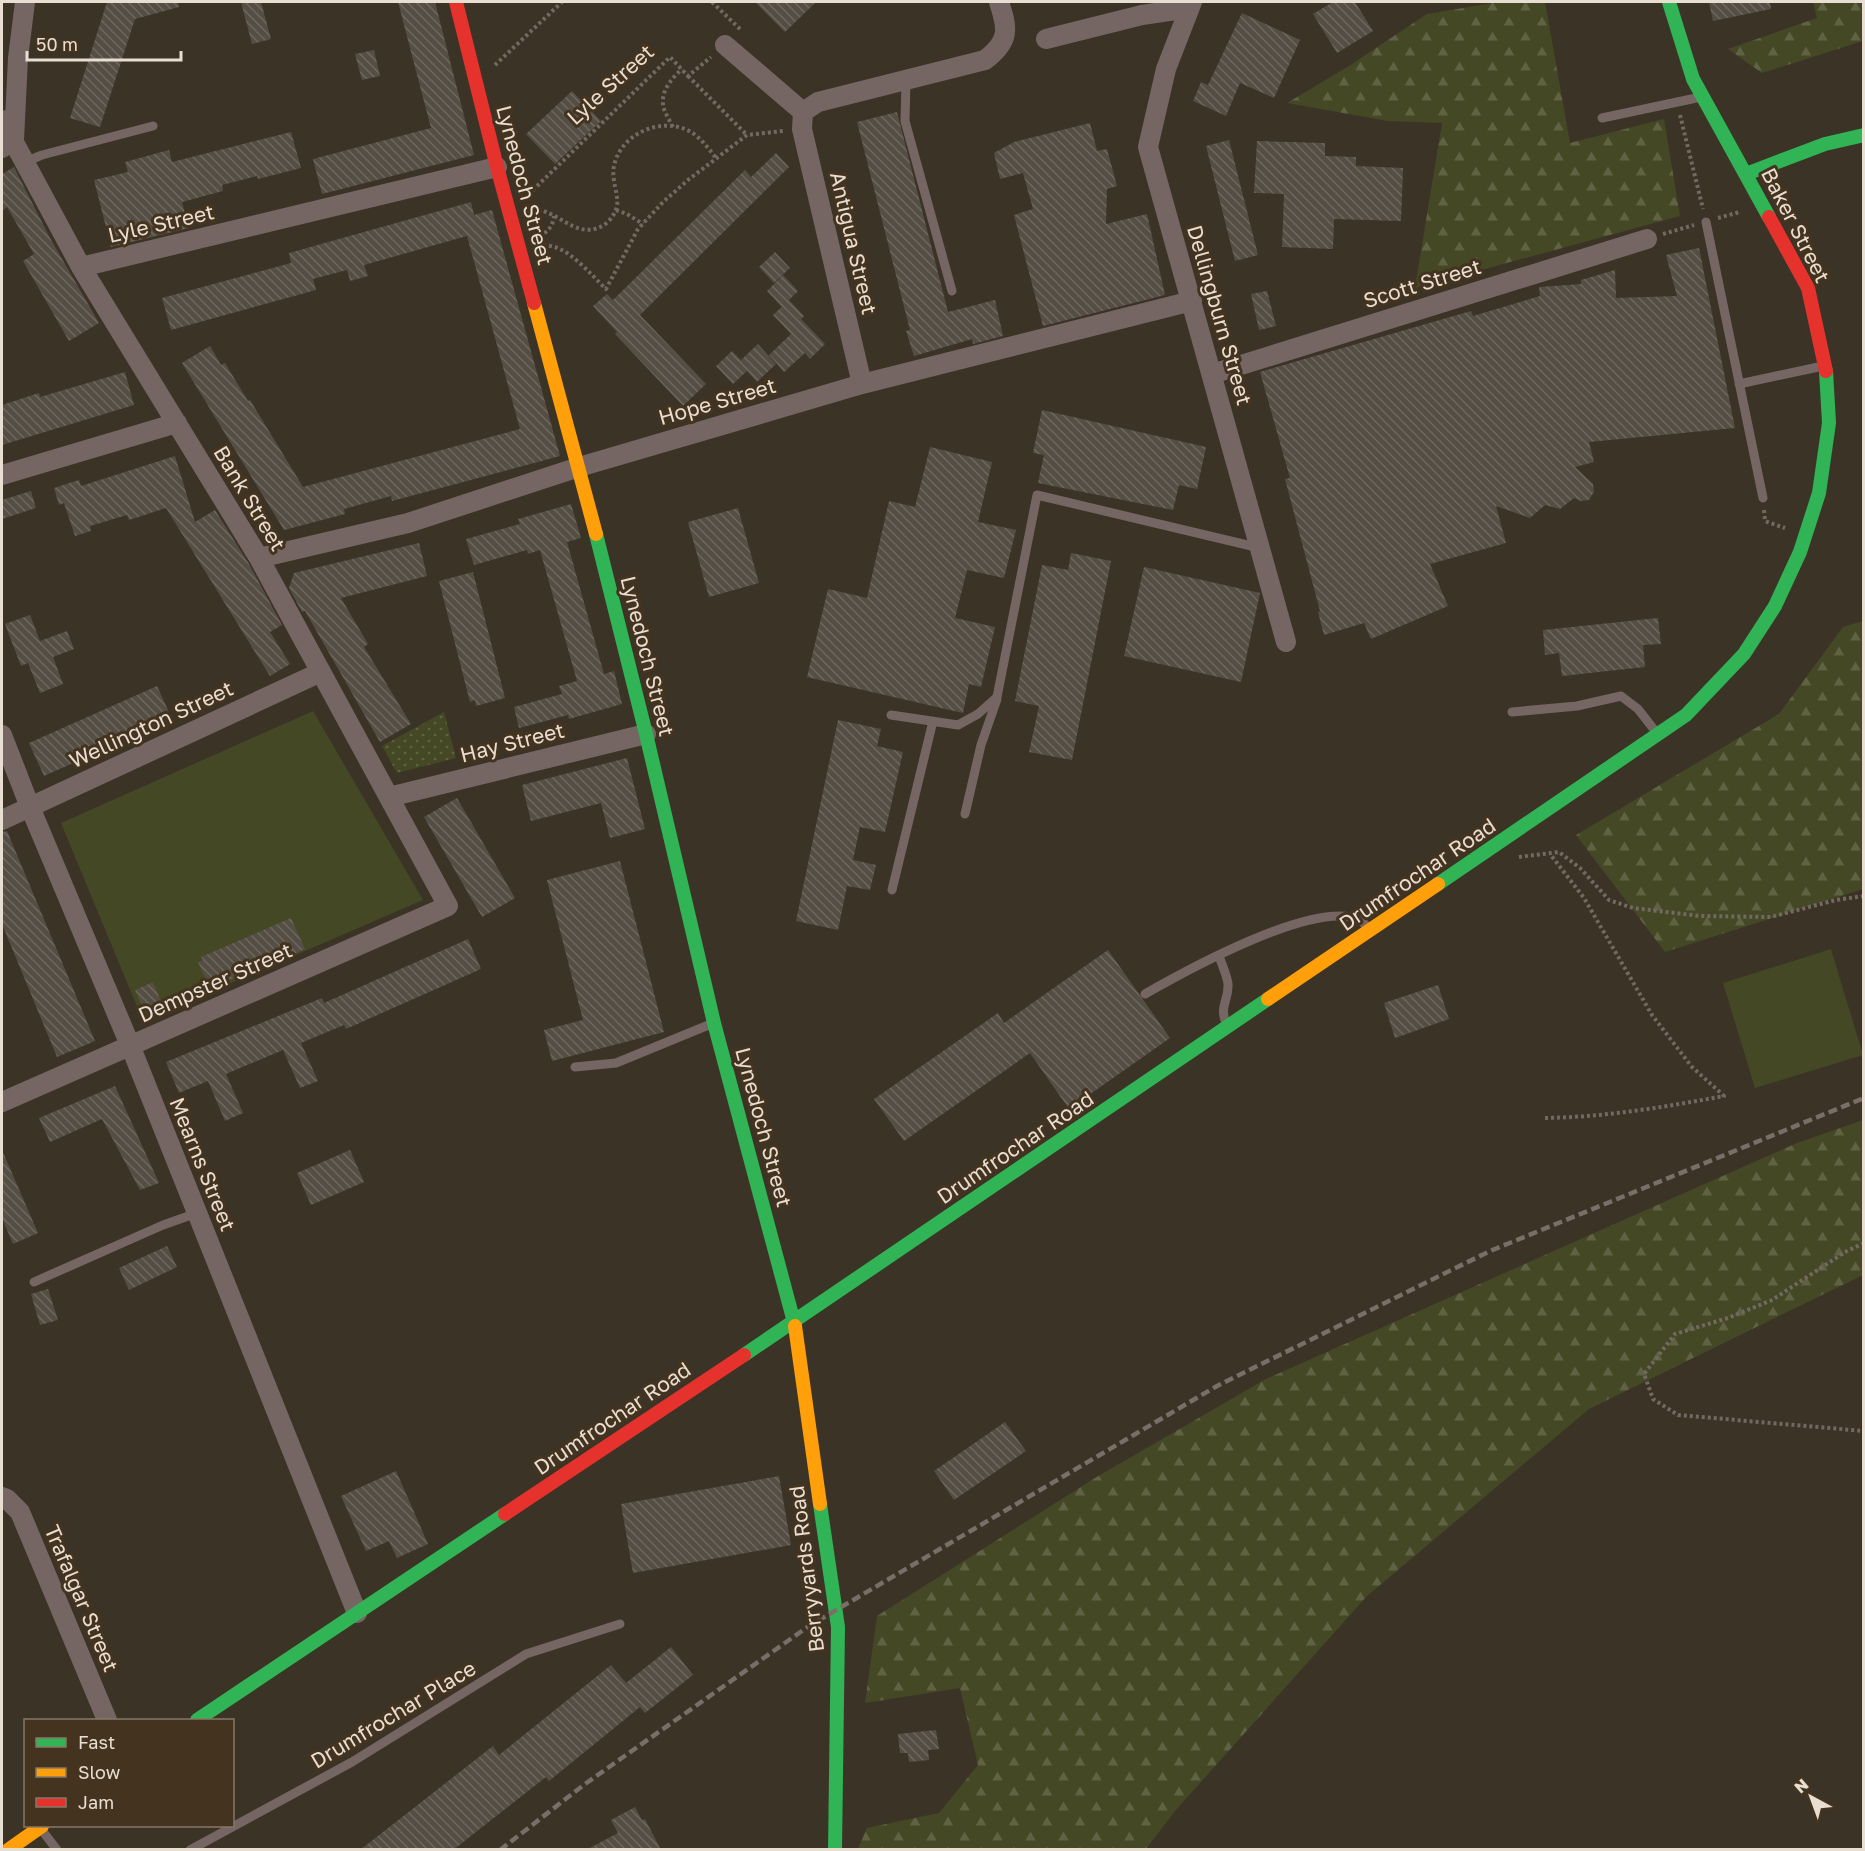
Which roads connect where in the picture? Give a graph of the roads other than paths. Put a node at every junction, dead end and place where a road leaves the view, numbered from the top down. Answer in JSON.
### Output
{"nodes":[{"id":1,"x":26,"y":2,"type":"edge"},
{"id":2,"x":456,"y":2,"type":"edge"},
{"id":3,"x":999,"y":2,"type":"edge"},
{"id":4,"x":1669,"y":2,"type":"edge"},
{"id":5,"x":1190,"y":5,"type":"edge"},
{"id":6,"x":1046,"y":39,"type":"dead end"},
{"id":7,"x":726,"y":45,"type":"road end"},
{"id":8,"x":906,"y":80,"type":"junction"},
{"id":9,"x":1703,"y":96,"type":"junction"},
{"id":10,"x":1602,"y":118,"type":"dead end"},
{"id":11,"x":2,"y":120,"type":"edge"},
{"id":12,"x":802,"y":121,"type":"junction"},
{"id":13,"x":153,"y":126,"type":"dead end"},
{"id":14,"x":1863,"y":135,"type":"edge"},
{"id":15,"x":8,"y":144,"type":"edge"},
{"id":16,"x":25,"y":162,"type":"junction"},
{"id":17,"x":497,"y":167,"type":"junction"},
{"id":18,"x":1746,"y":174,"type":"junction"},
{"id":19,"x":1706,"y":222,"type":"road end"},
{"id":20,"x":1647,"y":239,"type":"dead end"},
{"id":21,"x":81,"y":267,"type":"junction"},
{"id":22,"x":952,"y":291,"type":"dead end"},
{"id":23,"x":1192,"y":301,"type":"junction"},
{"id":24,"x":1826,"y":366,"type":"junction"},
{"id":25,"x":1212,"y":374,"type":"junction"},
{"id":26,"x":862,"y":384,"type":"junction"},
{"id":27,"x":1739,"y":384,"type":"junction"},
{"id":28,"x":177,"y":423,"type":"junction"},
{"id":29,"x":579,"y":466,"type":"junction"},
{"id":30,"x":2,"y":475,"type":"edge"},
{"id":31,"x":1763,"y":498,"type":"road end"},
{"id":32,"x":1260,"y":548,"type":"junction"},
{"id":33,"x":1800,"y":552,"type":"joint"},
{"id":34,"x":259,"y":558,"type":"junction"},
{"id":35,"x":1286,"y":642,"type":"dead end"},
{"id":36,"x":321,"y":672,"type":"junction"},
{"id":37,"x":997,"y":697,"type":"junction"},
{"id":38,"x":1512,"y":712,"type":"dead end"},
{"id":39,"x":891,"y":715,"type":"dead end"},
{"id":40,"x":933,"y":721,"type":"junction"},
{"id":41,"x":646,"y":734,"type":"junction"},
{"id":42,"x":1658,"y":734,"type":"junction"},
{"id":43,"x":2,"y":735,"type":"edge"},
{"id":44,"x":389,"y":797,"type":"junction"},
{"id":45,"x":30,"y":807,"type":"junction"},
{"id":46,"x":965,"y":814,"type":"dead end"},
{"id":47,"x":2,"y":820,"type":"edge"},
{"id":48,"x":892,"y":890,"type":"dead end"},
{"id":49,"x":448,"y":906,"type":"joint"},
{"id":50,"x":1372,"y":930,"type":"junction"},
{"id":51,"x":1219,"y":956,"type":"junction"},
{"id":52,"x":1145,"y":994,"type":"dead end"},
{"id":53,"x":714,"y":1023,"type":"junction"},
{"id":54,"x":1229,"y":1027,"type":"junction"},
{"id":55,"x":130,"y":1045,"type":"junction"},
{"id":56,"x":575,"y":1067,"type":"dead end"},
{"id":57,"x":2,"y":1102,"type":"edge"},
{"id":58,"x":197,"y":1214,"type":"junction"},
{"id":59,"x":34,"y":1282,"type":"dead end"},
{"id":60,"x":794,"y":1322,"type":"junction"},
{"id":61,"x":4,"y":1498,"type":"edge"},
{"id":62,"x":357,"y":1613,"type":"junction"},
{"id":63,"x":620,"y":1624,"type":"dead end"},
{"id":64,"x":107,"y":1719,"type":"edge"},
{"id":65,"x":198,"y":1719,"type":"edge"},
{"id":66,"x":234,"y":1826,"type":"edge"},
{"id":67,"x":39,"y":1827,"type":"edge"},
{"id":68,"x":41,"y":1827,"type":"edge"},
{"id":69,"x":232,"y":1827,"type":"edge"},
{"id":70,"x":8,"y":1850,"type":"edge"},
{"id":71,"x":57,"y":1850,"type":"edge"},
{"id":72,"x":190,"y":1850,"type":"edge"},
{"id":73,"x":836,"y":1850,"type":"edge"}],
"edges":[{"from":1,"to":15,"type":"street"},
{"from":2,"to":17,"type":"main road","name":"Lynedoch Street"},
{"from":3,"to":8,"type":"street"},
{"from":4,"to":9,"type":"main road","name":"Baker Street"},
{"from":5,"to":6,"type":"street"},
{"from":5,"to":23,"type":"street","name":"Dellingburn Street"},
{"from":7,"to":12,"type":"street"},
{"from":8,"to":12,"type":"street"},
{"from":8,"to":22,"type":"lane"},
{"from":9,"to":10,"type":"lane"},
{"from":9,"to":18,"type":"main road","name":"Baker Street"},
{"from":11,"to":15,"type":"street","name":"Bank Street"},
{"from":12,"to":26,"type":"street","name":"Antigua Street"},
{"from":13,"to":16,"type":"lane"},
{"from":14,"to":18,"type":"main road"},
{"from":15,"to":16,"type":"street","name":"Bank Street"},
{"from":16,"to":21,"type":"street","name":"Bank Street"},
{"from":17,"to":21,"type":"street","name":"Lyle Street"},
{"from":17,"to":29,"type":"main road","name":"Lynedoch Street"},
{"from":18,"to":24,"type":"main road","name":"Baker Street"},
{"from":19,"to":27,"type":"lane"},
{"from":20,"to":25,"type":"street","name":"Scott Street"},
{"from":21,"to":28,"type":"street","name":"Bank Street"},
{"from":23,"to":25,"type":"street","name":"Dellingburn Street"},
{"from":23,"to":26,"type":"street","name":"Hope Street"},
{"from":24,"to":27,"type":"lane"},
{"from":24,"to":33,"type":"main road","name":"Baker Street"},
{"from":25,"to":32,"type":"street","name":"Dellingburn Street"},
{"from":26,"to":29,"type":"street","name":"Hope Street"},
{"from":27,"to":31,"type":"lane"},
{"from":28,"to":30,"type":"street"},
{"from":28,"to":34,"type":"street","name":"Bank Street"},
{"from":29,"to":34,"type":"street","name":"Hope Street"},
{"from":29,"to":41,"type":"main road","name":"Lynedoch Street"},
{"from":32,"to":35,"type":"street","name":"Dellingburn Street"},
{"from":32,"to":37,"type":"lane"},
{"from":33,"to":42,"type":"main road","name":"Drumfrochar Road"},
{"from":34,"to":36,"type":"street","name":"Bank Street"},
{"from":36,"to":44,"type":"street","name":"Bank Street"},
{"from":36,"to":45,"type":"street","name":"Wellington Street"},
{"from":37,"to":40,"type":"lane"},
{"from":37,"to":46,"type":"lane"},
{"from":38,"to":42,"type":"lane"},
{"from":39,"to":40,"type":"lane"},
{"from":40,"to":48,"type":"lane"},
{"from":41,"to":44,"type":"street","name":"Hay Street"},
{"from":41,"to":53,"type":"main road","name":"Lynedoch Street"},
{"from":42,"to":50,"type":"main road","name":"Drumfrochar Road"},
{"from":43,"to":45,"type":"street","name":"Mearns Street"},
{"from":44,"to":49,"type":"street","name":"Bank Street"},
{"from":45,"to":47,"type":"street","name":"Wellington Street"},
{"from":45,"to":55,"type":"street","name":"Mearns Street"},
{"from":49,"to":55,"type":"street","name":"Dempster Street"},
{"from":50,"to":51,"type":"lane"},
{"from":50,"to":54,"type":"main road","name":"Drumfrochar Road"},
{"from":51,"to":52,"type":"lane"},
{"from":51,"to":54,"type":"lane"},
{"from":53,"to":56,"type":"lane"},
{"from":53,"to":60,"type":"main road","name":"Lynedoch Street"},
{"from":54,"to":60,"type":"main road","name":"Drumfrochar Road"},
{"from":55,"to":57,"type":"street","name":"Dempster Street"},
{"from":55,"to":58,"type":"street","name":"Mearns Street"},
{"from":58,"to":59,"type":"lane"},
{"from":58,"to":62,"type":"street","name":"Mearns Street"},
{"from":60,"to":62,"type":"main road","name":"Drumfrochar Road"},
{"from":60,"to":73,"type":"main road","name":"Berryyards Road"},
{"from":61,"to":64,"type":"street","name":"Trafalgar Street"},
{"from":62,"to":65,"type":"main road","name":"Drumfrochar Road"},
{"from":63,"to":66,"type":"lane","name":"Drumfrochar Place"},
{"from":67,"to":70,"type":"main road"},
{"from":68,"to":71,"type":"lane"},
{"from":69,"to":72,"type":"lane","name":"Drumfrochar Place"}]}
